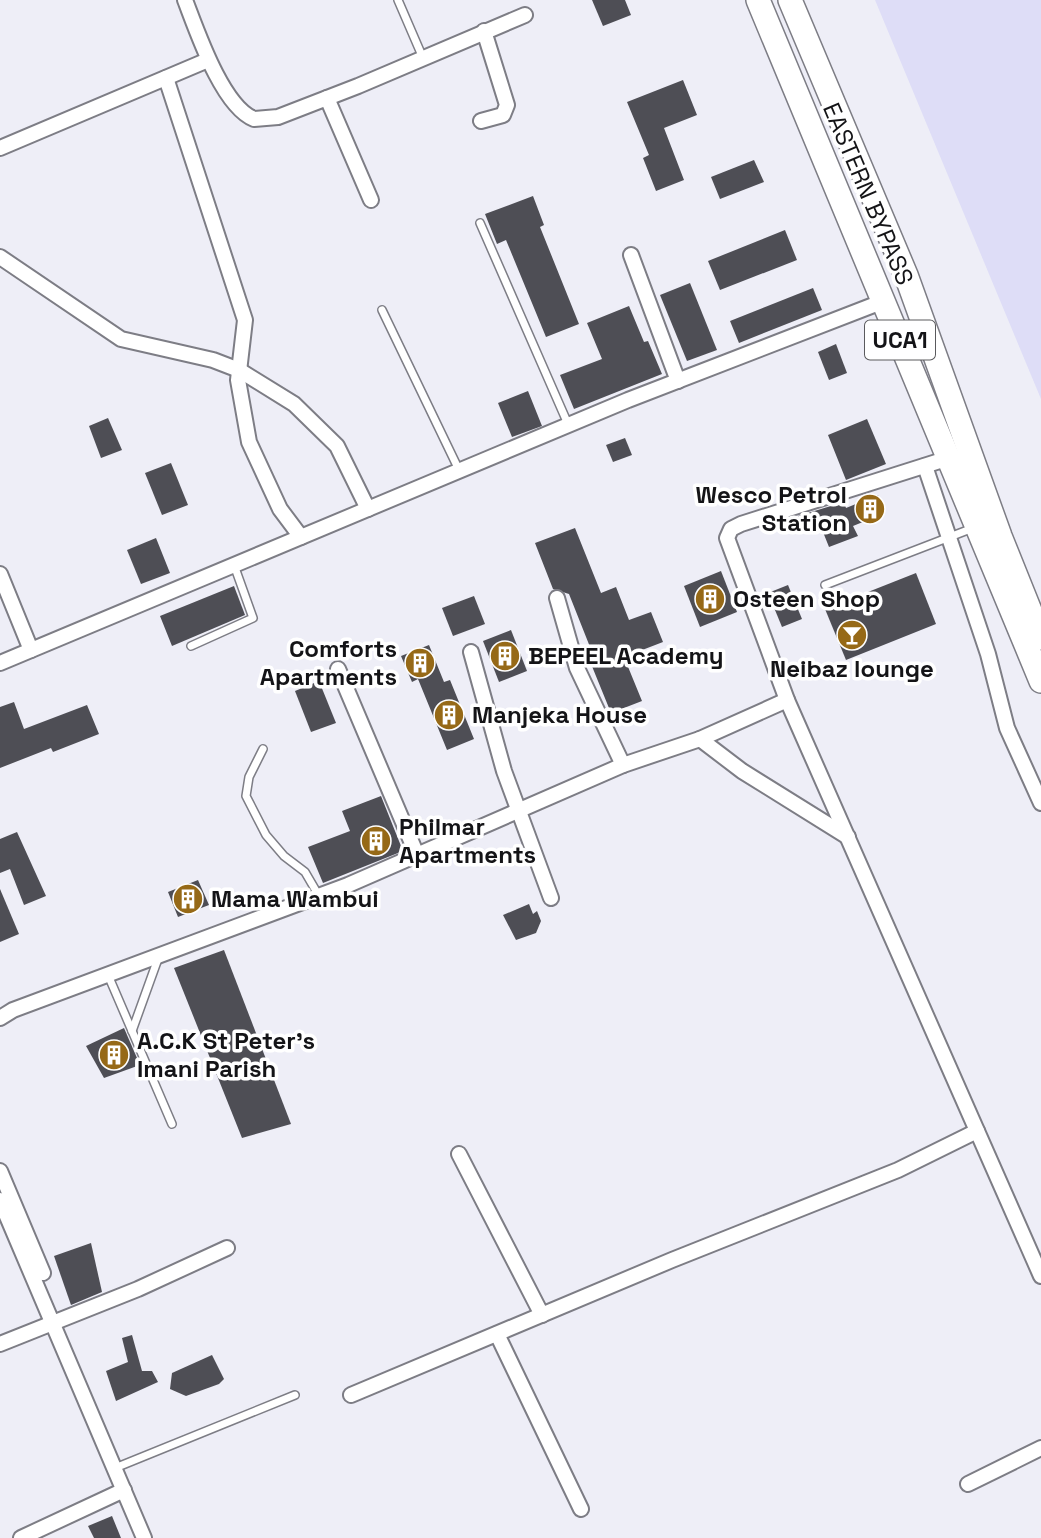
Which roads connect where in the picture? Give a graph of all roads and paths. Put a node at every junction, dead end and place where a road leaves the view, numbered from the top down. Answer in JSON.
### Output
{"nodes":[{"id":1,"x":185,"y":0,"type":"edge"},
{"id":2,"x":398,"y":0,"type":"edge"},
{"id":3,"x":758,"y":0,"type":"edge"},
{"id":4,"x":790,"y":0,"type":"edge"},
{"id":5,"x":524,"y":15,"type":"dead end"},
{"id":6,"x":484,"y":31,"type":"junction"},
{"id":7,"x":423,"y":58,"type":"junction"},
{"id":8,"x":208,"y":60,"type":"junction"},
{"id":9,"x":166,"y":78,"type":"junction"},
{"id":10,"x":327,"y":98,"type":"junction"},
{"id":11,"x":481,"y":121,"type":"dead end"},
{"id":12,"x":0,"y":148,"type":"edge"},
{"id":13,"x":371,"y":200,"type":"dead end"},
{"id":14,"x":480,"y":223,"type":"dead end"},
{"id":15,"x":631,"y":255,"type":"dead end"},
{"id":16,"x":0,"y":257,"type":"edge"},
{"id":17,"x":884,"y":301,"type":"junction"},
{"id":18,"x":382,"y":310,"type":"dead end"},
{"id":19,"x":239,"y":370,"type":"junction"},
{"id":20,"x":678,"y":381,"type":"junction"},
{"id":21,"x":568,"y":425,"type":"junction"},
{"id":22,"x":948,"y":458,"type":"junction"},
{"id":23,"x":925,"y":466,"type":"junction"},
{"id":24,"x":459,"y":471,"type":"junction"},
{"id":25,"x":368,"y":509,"type":"junction"},
{"id":26,"x":977,"y":527,"type":"junction"},
{"id":27,"x":301,"y":537,"type":"junction"},
{"id":28,"x":949,"y":537,"type":"junction"},
{"id":29,"x":234,"y":565,"type":"junction"},
{"id":30,"x":0,"y":574,"type":"edge"},
{"id":31,"x":825,"y":585,"type":"dead end"},
{"id":32,"x":557,"y":598,"type":"dead end"},
{"id":33,"x":1041,"y":638,"type":"edge"},
{"id":34,"x":191,"y":646,"type":"dead end"},
{"id":35,"x":31,"y":650,"type":"junction"},
{"id":36,"x":471,"y":652,"type":"dead end"},
{"id":37,"x":0,"y":663,"type":"edge"},
{"id":38,"x":338,"y":669,"type":"dead end"},
{"id":39,"x":1041,"y":681,"type":"edge"},
{"id":40,"x":787,"y":700,"type":"junction"},
{"id":41,"x":700,"y":739,"type":"junction"},
{"id":42,"x":263,"y":748,"type":"dead end"},
{"id":43,"x":624,"y":765,"type":"junction"},
{"id":44,"x":1041,"y":803,"type":"edge"},
{"id":45,"x":519,"y":813,"type":"junction"},
{"id":46,"x":848,"y":837,"type":"junction"},
{"id":47,"x":418,"y":855,"type":"junction"},
{"id":48,"x":318,"y":896,"type":"junction"},
{"id":49,"x":551,"y":898,"type":"dead end"},
{"id":50,"x":159,"y":955,"type":"junction"},
{"id":51,"x":107,"y":975,"type":"junction"},
{"id":52,"x":0,"y":1018,"type":"edge"},
{"id":53,"x":132,"y":1031,"type":"junction"},
{"id":54,"x":172,"y":1124,"type":"dead end"},
{"id":55,"x":977,"y":1131,"type":"junction"},
{"id":56,"x":459,"y":1154,"type":"dead end"},
{"id":57,"x":0,"y":1171,"type":"edge"},
{"id":58,"x":0,"y":1200,"type":"edge"},
{"id":59,"x":227,"y":1248,"type":"dead end"},
{"id":60,"x":1041,"y":1276,"type":"edge"},
{"id":61,"x":542,"y":1315,"type":"junction"},
{"id":62,"x":58,"y":1321,"type":"junction"},
{"id":63,"x":498,"y":1334,"type":"junction"},
{"id":64,"x":0,"y":1344,"type":"edge"},
{"id":65,"x":295,"y":1395,"type":"dead end"},
{"id":66,"x":351,"y":1395,"type":"dead end"},
{"id":67,"x":1041,"y":1448,"type":"edge"},
{"id":68,"x":115,"y":1468,"type":"junction"},
{"id":69,"x":968,"y":1484,"type":"dead end"},
{"id":70,"x":124,"y":1490,"type":"junction"},
{"id":71,"x":581,"y":1509,"type":"dead end"},
{"id":72,"x":21,"y":1538,"type":"edge"},
{"id":73,"x":144,"y":1538,"type":"edge"}],
"edges":[{"from":1,"to":8,"type":"street"},
{"from":2,"to":7,"type":"lane"},
{"from":3,"to":17,"type":"main road","name":"EASTERN BYPASS","number":"UCA1"},
{"from":4,"to":33,"type":"main road","name":"EASTERN BYPASS","number":"UCA1"},
{"from":5,"to":6,"type":"street"},
{"from":6,"to":7,"type":"street"},
{"from":6,"to":11,"type":"street"},
{"from":7,"to":10,"type":"street"},
{"from":8,"to":9,"type":"street"},
{"from":8,"to":10,"type":"street"},
{"from":9,"to":12,"type":"street"},
{"from":9,"to":19,"type":"street"},
{"from":10,"to":13,"type":"street"},
{"from":14,"to":21,"type":"lane"},
{"from":15,"to":20,"type":"street"},
{"from":16,"to":19,"type":"street"},
{"from":17,"to":20,"type":"street"},
{"from":17,"to":22,"type":"main road","name":"EASTERN BYPASS","number":"UCA1"},
{"from":18,"to":24,"type":"lane"},
{"from":19,"to":25,"type":"street"},
{"from":19,"to":27,"type":"street"},
{"from":20,"to":21,"type":"street"},
{"from":21,"to":24,"type":"street"},
{"from":22,"to":23,"type":"street"},
{"from":22,"to":26,"type":"main road","name":"EASTERN BYPASS","number":"UCA1"},
{"from":23,"to":28,"type":"street"},
{"from":23,"to":40,"type":"street"},
{"from":24,"to":25,"type":"street"},
{"from":25,"to":27,"type":"street"},
{"from":26,"to":28,"type":"lane"},
{"from":26,"to":39,"type":"main road","name":"EASTERN BYPASS","number":"UCA1"},
{"from":27,"to":29,"type":"street"},
{"from":28,"to":31,"type":"lane"},
{"from":28,"to":44,"type":"street"},
{"from":29,"to":34,"type":"lane"},
{"from":29,"to":35,"type":"street"},
{"from":30,"to":35,"type":"street"},
{"from":32,"to":43,"type":"street"},
{"from":35,"to":37,"type":"street"},
{"from":36,"to":45,"type":"street"},
{"from":38,"to":47,"type":"street"},
{"from":40,"to":41,"type":"street"},
{"from":40,"to":46,"type":"street"},
{"from":41,"to":43,"type":"street"},
{"from":41,"to":46,"type":"street"},
{"from":42,"to":48,"type":"lane"},
{"from":43,"to":45,"type":"street"},
{"from":45,"to":47,"type":"street"},
{"from":45,"to":49,"type":"street"},
{"from":46,"to":55,"type":"street"},
{"from":47,"to":48,"type":"street"},
{"from":48,"to":50,"type":"street"},
{"from":50,"to":51,"type":"street"},
{"from":50,"to":53,"type":"lane"},
{"from":51,"to":52,"type":"street"},
{"from":51,"to":53,"type":"lane"},
{"from":53,"to":54,"type":"lane"},
{"from":55,"to":60,"type":"street"},
{"from":55,"to":61,"type":"street"},
{"from":56,"to":61,"type":"street"},
{"from":57,"to":62,"type":"street"},
{"from":58,"to":62,"type":"street"},
{"from":59,"to":62,"type":"street"},
{"from":61,"to":63,"type":"street"},
{"from":62,"to":64,"type":"street"},
{"from":62,"to":68,"type":"street"},
{"from":63,"to":66,"type":"street"},
{"from":63,"to":71,"type":"street"},
{"from":65,"to":68,"type":"lane"},
{"from":67,"to":69,"type":"street"},
{"from":68,"to":70,"type":"street"},
{"from":70,"to":72,"type":"street"},
{"from":70,"to":73,"type":"street"}]}
